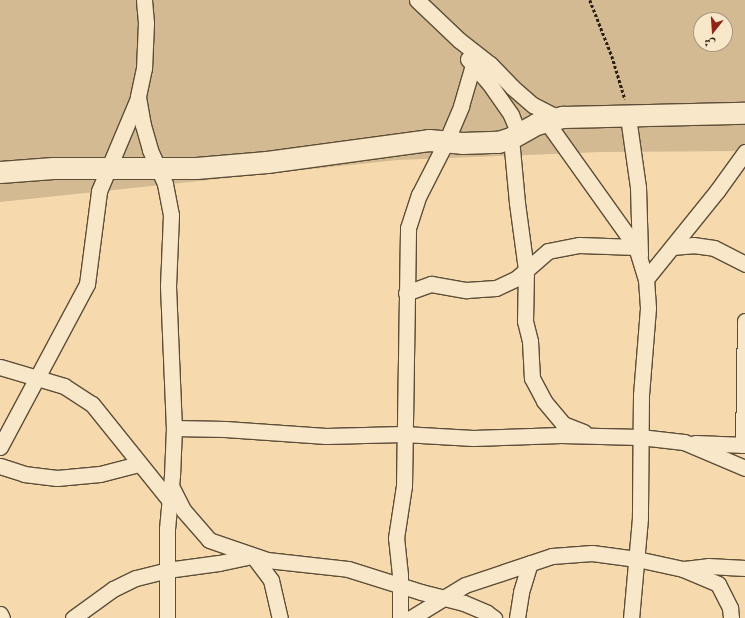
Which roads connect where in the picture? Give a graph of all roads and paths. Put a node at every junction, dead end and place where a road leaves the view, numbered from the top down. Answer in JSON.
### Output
{"nodes":[{"id":1,"x":144,"y":0,"type":"edge"},
{"id":2,"x":417,"y":0,"type":"edge"},
{"id":3,"x":590,"y":0,"type":"edge"},
{"id":4,"x":432,"y":16,"type":"junction"},
{"id":5,"x":473,"y":65,"type":"junction"},
{"id":6,"x":138,"y":97,"type":"junction"},
{"id":7,"x":745,"y":113,"type":"edge"},
{"id":8,"x":628,"y":117,"type":"junction"},
{"id":9,"x":553,"y":120,"type":"junction"},
{"id":10,"x":515,"y":136,"type":"junction"},
{"id":11,"x":446,"y":142,"type":"junction"},
{"id":12,"x":745,"y":152,"type":"edge"},
{"id":13,"x":156,"y":167,"type":"junction"},
{"id":14,"x":108,"y":168,"type":"junction"},
{"id":15,"x":0,"y":172,"type":"edge"},
{"id":16,"x":636,"y":247,"type":"junction"},
{"id":17,"x":672,"y":247,"type":"junction"},
{"id":18,"x":640,"y":262,"type":"junction"},
{"id":19,"x":745,"y":264,"type":"edge"},
{"id":20,"x":526,"y":270,"type":"junction"},
{"id":21,"x":646,"y":279,"type":"junction"},
{"id":22,"x":406,"y":293,"type":"junction"},
{"id":23,"x":745,"y":321,"type":"edge"},
{"id":24,"x":0,"y":367,"type":"edge"},
{"id":25,"x":38,"y":377,"type":"junction"},
{"id":26,"x":744,"y":408,"type":"edge"},
{"id":27,"x":174,"y":428,"type":"junction"},
{"id":28,"x":403,"y":434,"type":"junction"},
{"id":29,"x":596,"y":437,"type":"junction"},
{"id":30,"x":640,"y":437,"type":"junction"},
{"id":31,"x":684,"y":442,"type":"junction"},
{"id":32,"x":744,"y":445,"type":"edge"},
{"id":33,"x":0,"y":447,"type":"edge"},
{"id":34,"x":139,"y":464,"type":"junction"},
{"id":35,"x":0,"y":466,"type":"edge"},
{"id":36,"x":745,"y":468,"type":"edge"},
{"id":37,"x":170,"y":494,"type":"junction"},
{"id":38,"x":253,"y":556,"type":"junction"},
{"id":39,"x":637,"y":559,"type":"junction"},
{"id":40,"x":530,"y":563,"type":"junction"},
{"id":41,"x":745,"y":568,"type":"edge"},
{"id":42,"x":683,"y":569,"type":"junction"},
{"id":43,"x":167,"y":570,"type":"junction"},
{"id":44,"x":400,"y":584,"type":"junction"},
{"id":45,"x":445,"y":597,"type":"junction"},
{"id":46,"x":0,"y":614,"type":"edge"},
{"id":47,"x":2,"y":618,"type":"edge"},
{"id":48,"x":73,"y":618,"type":"edge"},
{"id":49,"x":167,"y":618,"type":"edge"},
{"id":50,"x":280,"y":618,"type":"edge"},
{"id":51,"x":400,"y":618,"type":"edge"},
{"id":52,"x":411,"y":618,"type":"edge"},
{"id":53,"x":494,"y":618,"type":"edge"},
{"id":54,"x":517,"y":618,"type":"edge"},
{"id":55,"x":631,"y":618,"type":"edge"},
{"id":56,"x":731,"y":618,"type":"edge"}],
"edges":[{"from":1,"to":6,"type":"street"},
{"from":2,"to":4,"type":"street"},
{"from":3,"to":8,"type":"path"},
{"from":4,"to":5,"type":"street"},
{"from":4,"to":9,"type":"street"},
{"from":5,"to":10,"type":"street"},
{"from":5,"to":11,"type":"street"},
{"from":6,"to":13,"type":"street"},
{"from":6,"to":14,"type":"street"},
{"from":7,"to":8,"type":"main road"},
{"from":8,"to":9,"type":"main road"},
{"from":8,"to":18,"type":"street"},
{"from":9,"to":10,"type":"main road"},
{"from":9,"to":16,"type":"street"},
{"from":10,"to":11,"type":"main road"},
{"from":10,"to":20,"type":"street"},
{"from":11,"to":13,"type":"main road"},
{"from":11,"to":22,"type":"street"},
{"from":12,"to":17,"type":"street"},
{"from":13,"to":14,"type":"main road"},
{"from":13,"to":27,"type":"street"},
{"from":14,"to":15,"type":"main road"},
{"from":14,"to":25,"type":"street"},
{"from":16,"to":18,"type":"street"},
{"from":16,"to":20,"type":"street"},
{"from":17,"to":19,"type":"street"},
{"from":17,"to":21,"type":"street"},
{"from":18,"to":21,"type":"street"},
{"from":20,"to":22,"type":"street"},
{"from":20,"to":29,"type":"street"},
{"from":21,"to":30,"type":"street"},
{"from":22,"to":28,"type":"street"},
{"from":23,"to":26,"type":"street"},
{"from":24,"to":25,"type":"street"},
{"from":25,"to":33,"type":"street"},
{"from":25,"to":34,"type":"street"},
{"from":26,"to":32,"type":"street"},
{"from":27,"to":28,"type":"street"},
{"from":27,"to":37,"type":"street"},
{"from":28,"to":29,"type":"street"},
{"from":28,"to":44,"type":"street"},
{"from":29,"to":30,"type":"street"},
{"from":30,"to":31,"type":"street"},
{"from":30,"to":39,"type":"street"},
{"from":31,"to":32,"type":"street"},
{"from":31,"to":36,"type":"street"},
{"from":34,"to":35,"type":"street"},
{"from":34,"to":37,"type":"street"},
{"from":37,"to":38,"type":"street"},
{"from":37,"to":43,"type":"street"},
{"from":38,"to":43,"type":"street"},
{"from":38,"to":44,"type":"street"},
{"from":38,"to":50,"type":"street"},
{"from":39,"to":40,"type":"street"},
{"from":39,"to":42,"type":"street"},
{"from":39,"to":55,"type":"street"},
{"from":40,"to":45,"type":"street"},
{"from":40,"to":54,"type":"street"},
{"from":41,"to":42,"type":"street"},
{"from":42,"to":56,"type":"street"},
{"from":43,"to":48,"type":"street"},
{"from":43,"to":49,"type":"street"},
{"from":44,"to":45,"type":"street"},
{"from":44,"to":51,"type":"street"},
{"from":45,"to":52,"type":"street"},
{"from":45,"to":53,"type":"street"},
{"from":46,"to":47,"type":"street"}]}
